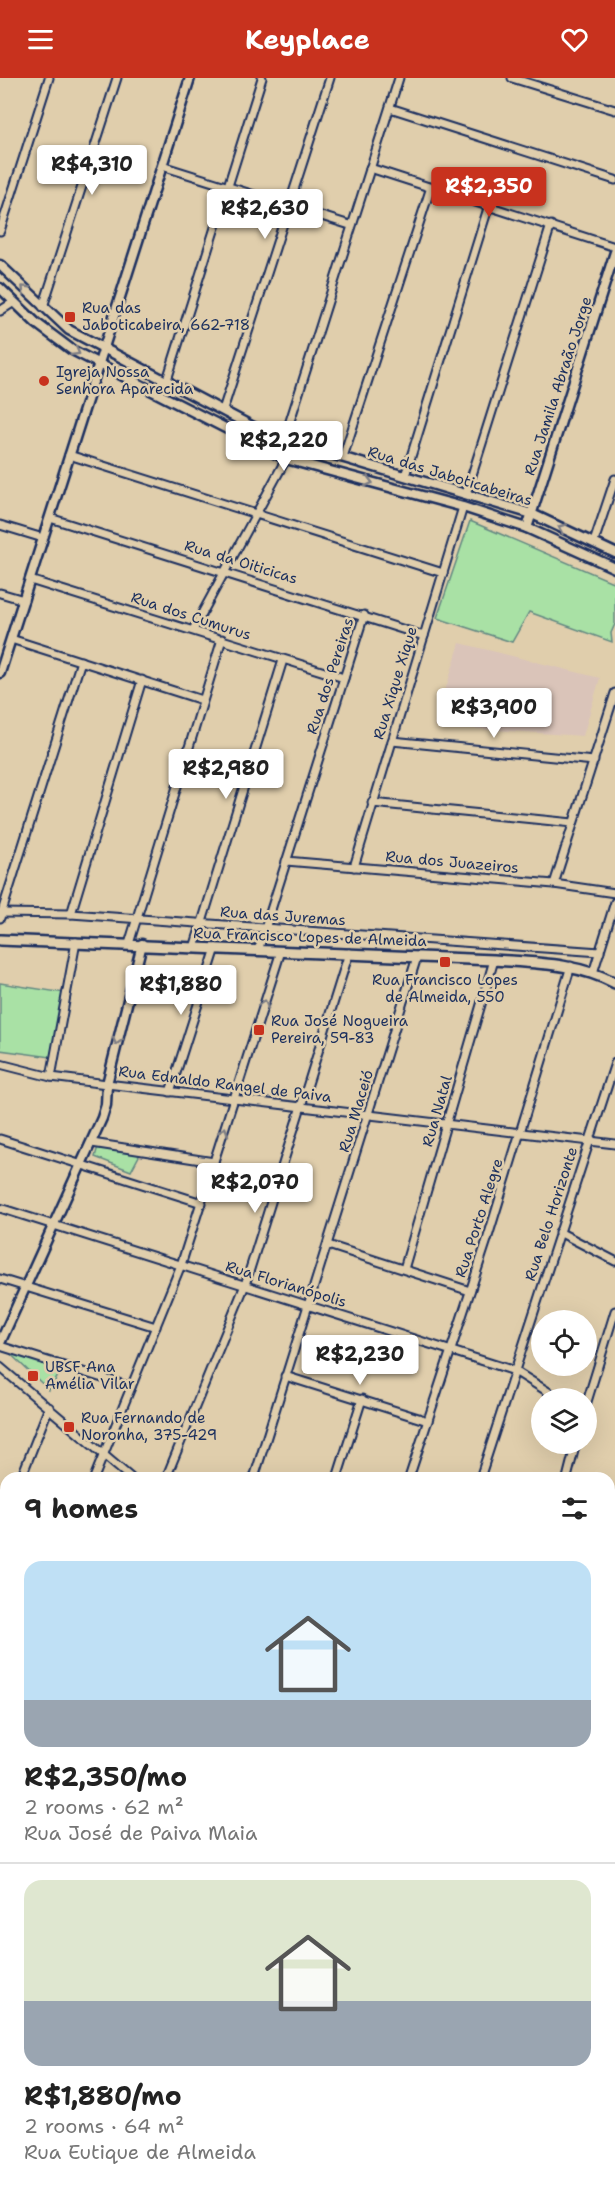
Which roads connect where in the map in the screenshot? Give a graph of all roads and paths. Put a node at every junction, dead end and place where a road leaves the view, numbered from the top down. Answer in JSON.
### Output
{"nodes":[{"id":1,"x":49,"y":78,"type":"edge"},
{"id":2,"x":117,"y":78,"type":"edge"},
{"id":3,"x":190,"y":78,"type":"edge"},
{"id":4,"x":262,"y":78,"type":"edge"},
{"id":5,"x":330,"y":78,"type":"edge"},
{"id":6,"x":399,"y":78,"type":"edge"},
{"id":7,"x":512,"y":78,"type":"edge"},
{"id":8,"x":390,"y":108,"type":"junction"},
{"id":9,"x":615,"y":110,"type":"edge"},
{"id":10,"x":162,"y":166,"type":"junction"},
{"id":11,"x":370,"y":168,"type":"junction"},
{"id":12,"x":615,"y":180,"type":"edge"},
{"id":13,"x":228,"y":186,"type":"junction"},
{"id":14,"x":431,"y":187,"type":"junction"},
{"id":15,"x":290,"y":206,"type":"junction"},
{"id":16,"x":489,"y":206,"type":"junction"},
{"id":17,"x":350,"y":225,"type":"junction"},
{"id":18,"x":551,"y":225,"type":"junction"},
{"id":19,"x":0,"y":231,"type":"edge"},
{"id":20,"x":615,"y":247,"type":"edge"},
{"id":21,"x":615,"y":252,"type":"edge"},
{"id":22,"x":0,"y":265,"type":"edge"},
{"id":23,"x":611,"y":277,"type":"edge"},
{"id":24,"x":0,"y":288,"type":"edge"},
{"id":25,"x":14,"y":302,"type":"junction"},
{"id":26,"x":43,"y":307,"type":"junction"},
{"id":27,"x":0,"y":311,"type":"edge"},
{"id":28,"x":102,"y":348,"type":"junction"},
{"id":29,"x":98,"y":364,"type":"junction"},
{"id":30,"x":167,"y":380,"type":"junction"},
{"id":31,"x":223,"y":410,"type":"junction"},
{"id":32,"x":284,"y":440,"type":"junction"},
{"id":33,"x":69,"y":455,"type":"junction"},
{"id":34,"x":343,"y":457,"type":"junction"},
{"id":35,"x":286,"y":459,"type":"junction"},
{"id":36,"x":405,"y":476,"type":"junction"},
{"id":37,"x":615,"y":479,"type":"edge"},
{"id":38,"x":466,"y":494,"type":"junction"},
{"id":39,"x":463,"y":507,"type":"junction"},
{"id":40,"x":256,"y":513,"type":"junction"},
{"id":41,"x":532,"y":514,"type":"junction"},
{"id":42,"x":50,"y":518,"type":"junction"},
{"id":43,"x":0,"y":525,"type":"edge"},
{"id":44,"x":527,"y":528,"type":"junction"},
{"id":45,"x":43,"y":538,"type":"junction"},
{"id":46,"x":594,"y":542,"type":"junction"},
{"id":47,"x":615,"y":552,"type":"edge"},
{"id":48,"x":615,"y":568,"type":"edge"},
{"id":49,"x":223,"y":571,"type":"junction"},
{"id":50,"x":443,"y":573,"type":"junction"},
{"id":51,"x":30,"y":580,"type":"junction"},
{"id":52,"x":0,"y":593,"type":"edge"},
{"id":53,"x":24,"y":600,"type":"junction"},
{"id":54,"x":364,"y":615,"type":"junction"},
{"id":55,"x":193,"y":630,"type":"junction"},
{"id":56,"x":424,"y":636,"type":"junction"},
{"id":57,"x":11,"y":639,"type":"junction"},
{"id":58,"x":222,"y":639,"type":"junction"},
{"id":59,"x":2,"y":660,"type":"edge"},
{"id":60,"x":283,"y":660,"type":"junction"},
{"id":61,"x":81,"y":661,"type":"junction"},
{"id":62,"x":0,"y":673,"type":"edge"},
{"id":63,"x":344,"y":678,"type":"junction"},
{"id":64,"x":142,"y":680,"type":"junction"},
{"id":65,"x":615,"y":693,"type":"edge"},
{"id":66,"x":202,"y":700,"type":"junction"},
{"id":67,"x":392,"y":741,"type":"junction"},
{"id":68,"x":594,"y":761,"type":"junction"},
{"id":69,"x":372,"y":803,"type":"junction"},
{"id":70,"x":573,"y":823,"type":"junction"},
{"id":71,"x":286,"y":861,"type":"junction"},
{"id":72,"x":354,"y":867,"type":"junction"},
{"id":73,"x":554,"y":884,"type":"junction"},
{"id":74,"x":615,"y":893,"type":"edge"},
{"id":75,"x":615,"y":902,"type":"edge"},
{"id":76,"x":71,"y":914,"type":"junction"},
{"id":77,"x":1,"y":915,"type":"edge"},
{"id":78,"x":135,"y":918,"type":"junction"},
{"id":79,"x":200,"y":925,"type":"junction"},
{"id":80,"x":266,"y":927,"type":"junction"},
{"id":81,"x":0,"y":940,"type":"edge"},
{"id":82,"x":76,"y":942,"type":"junction"},
{"id":83,"x":129,"y":944,"type":"junction"},
{"id":84,"x":142,"y":944,"type":"junction"},
{"id":85,"x":194,"y":948,"type":"junction"},
{"id":86,"x":216,"y":948,"type":"junction"},
{"id":87,"x":258,"y":951,"type":"junction"},
{"id":88,"x":281,"y":951,"type":"junction"},
{"id":89,"x":600,"y":952,"type":"junction"},
{"id":90,"x":349,"y":953,"type":"junction"},
{"id":91,"x":417,"y":957,"type":"junction"},
{"id":92,"x":494,"y":960,"type":"junction"},
{"id":93,"x":571,"y":966,"type":"junction"},
{"id":94,"x":594,"y":973,"type":"junction"},
{"id":95,"x":615,"y":983,"type":"edge"},
{"id":96,"x":615,"y":1063,"type":"edge"},
{"id":97,"x":0,"y":1064,"type":"edge"},
{"id":98,"x":51,"y":1077,"type":"junction"},
{"id":99,"x":107,"y":1084,"type":"junction"},
{"id":100,"x":170,"y":1092,"type":"junction"},
{"id":101,"x":234,"y":1100,"type":"junction"},
{"id":102,"x":302,"y":1107,"type":"junction"},
{"id":103,"x":369,"y":1114,"type":"junction"},
{"id":104,"x":448,"y":1125,"type":"junction"},
{"id":105,"x":520,"y":1132,"type":"junction"},
{"id":106,"x":0,"y":1139,"type":"edge"},
{"id":107,"x":588,"y":1142,"type":"junction"},
{"id":108,"x":92,"y":1143,"type":"junction"},
{"id":109,"x":615,"y":1144,"type":"edge"},
{"id":110,"x":214,"y":1162,"type":"junction"},
{"id":111,"x":82,"y":1164,"type":"junction"},
{"id":112,"x":202,"y":1203,"type":"junction"},
{"id":113,"x":0,"y":1208,"type":"edge"},
{"id":114,"x":53,"y":1224,"type":"junction"},
{"id":115,"x":559,"y":1232,"type":"junction"},
{"id":116,"x":328,"y":1245,"type":"junction"},
{"id":117,"x":615,"y":1261,"type":"edge"},
{"id":118,"x":181,"y":1265,"type":"junction"},
{"id":119,"x":404,"y":1269,"type":"junction"},
{"id":120,"x":0,"y":1280,"type":"edge"},
{"id":121,"x":245,"y":1286,"type":"junction"},
{"id":122,"x":25,"y":1287,"type":"junction"},
{"id":123,"x":470,"y":1291,"type":"junction"},
{"id":124,"x":309,"y":1305,"type":"junction"},
{"id":125,"x":615,"y":1311,"type":"edge"},
{"id":126,"x":156,"y":1327,"type":"junction"},
{"id":127,"x":606,"y":1339,"type":"junction"},
{"id":128,"x":0,"y":1345,"type":"edge"},
{"id":129,"x":615,"y":1345,"type":"edge"},
{"id":130,"x":450,"y":1351,"type":"junction"},
{"id":131,"x":0,"y":1367,"type":"edge"},
{"id":132,"x":515,"y":1371,"type":"junction"},
{"id":133,"x":285,"y":1376,"type":"junction"},
{"id":134,"x":131,"y":1387,"type":"junction"},
{"id":135,"x":542,"y":1388,"type":"edge"},
{"id":136,"x":591,"y":1388,"type":"edge"},
{"id":137,"x":362,"y":1399,"type":"junction"},
{"id":138,"x":49,"y":1407,"type":"junction"},
{"id":139,"x":428,"y":1420,"type":"junction"},
{"id":140,"x":103,"y":1453,"type":"junction"},
{"id":141,"x":573,"y":1454,"type":"edge"},
{"id":142,"x":23,"y":1472,"type":"edge"},
{"id":143,"x":96,"y":1472,"type":"edge"},
{"id":144,"x":124,"y":1472,"type":"edge"},
{"id":145,"x":168,"y":1472,"type":"edge"},
{"id":146,"x":256,"y":1472,"type":"edge"},
{"id":147,"x":339,"y":1472,"type":"edge"},
{"id":148,"x":412,"y":1472,"type":"edge"},
{"id":149,"x":482,"y":1472,"type":"edge"},
{"id":150,"x":569,"y":1472,"type":"edge"}],
"edges":[{"from":1,"to":19,"type":"street"},
{"from":2,"to":26,"type":"street"},
{"from":3,"to":10,"type":"street"},
{"from":4,"to":13,"type":"street"},
{"from":5,"to":15,"type":"street"},
{"from":6,"to":8,"type":"street"},
{"from":7,"to":9,"type":"street"},
{"from":8,"to":11,"type":"street"},
{"from":8,"to":12,"type":"street"},
{"from":10,"to":13,"type":"street"},
{"from":10,"to":28,"type":"street"},
{"from":11,"to":14,"type":"street"},
{"from":11,"to":17,"type":"street"},
{"from":13,"to":15,"type":"street"},
{"from":13,"to":30,"type":"street"},
{"from":14,"to":16,"type":"street"},
{"from":14,"to":34,"type":"street"},
{"from":15,"to":17,"type":"street"},
{"from":15,"to":31,"type":"street"},
{"from":16,"to":18,"type":"street"},
{"from":16,"to":36,"type":"street"},
{"from":17,"to":32,"type":"street"},
{"from":18,"to":20,"type":"street"},
{"from":18,"to":38,"type":"street"},
{"from":21,"to":23,"type":"street","name":"Rua Jamila Abraão Jorge"},
{"from":26,"to":22,"type":"street","name":"Rua das Jaboticabeiras","one_way":true},
{"from":23,"to":41,"type":"street","name":"Rua Jamila Abraão Jorge"},
{"from":24,"to":25,"type":"street","name":"Rua das Jaboticabeiras"},
{"from":25,"to":27,"type":"street"},
{"from":25,"to":29,"type":"street","name":"Rua das Jaboticabeiras","one_way":true},
{"from":26,"to":28,"type":"street","name":"Rua das Jaboticabeiras"},
{"from":28,"to":29,"type":"street"},
{"from":28,"to":30,"type":"street","name":"Rua das Jaboticabeiras"},
{"from":29,"to":33,"type":"street"},
{"from":29,"to":35,"type":"street","name":"Rua das Jaboticabeiras"},
{"from":30,"to":31,"type":"street","name":"Rua das Jaboticabeiras"},
{"from":31,"to":32,"type":"street","name":"Rua das Jaboticabeiras"},
{"from":32,"to":34,"type":"street","name":"Rua das Jaboticabeiras"},
{"from":33,"to":40,"type":"street"},
{"from":33,"to":42,"type":"street"},
{"from":34,"to":36,"type":"street","name":"Rua das Jaboticabeiras"},
{"from":35,"to":39,"type":"street","name":"Rua das Jaboticabeiras","one_way":true},
{"from":35,"to":40,"type":"street"},
{"from":36,"to":38,"type":"street","name":"Rua das Jaboticabeiras"},
{"from":37,"to":46,"type":"street"},
{"from":38,"to":41,"type":"street","name":"Rua das Jaboticabeiras"},
{"from":39,"to":44,"type":"street","name":"Rua das Jaboticabeiras"},
{"from":39,"to":50,"type":"street","name":"Rua Xique Xique"},
{"from":40,"to":49,"type":"street"},
{"from":40,"to":50,"type":"street"},
{"from":41,"to":44,"type":"street","name":"Rua Jamila Abraão Jorge"},
{"from":46,"to":41,"type":"street","name":"Rua das Jaboticabeiras","one_way":true},
{"from":42,"to":45,"type":"street"},
{"from":42,"to":49,"type":"street","name":"Rua da Oiticicas"},
{"from":43,"to":45,"type":"street"},
{"from":44,"to":48,"type":"street","name":"Rua das Jaboticabeiras"},
{"from":45,"to":51,"type":"street"},
{"from":46,"to":47,"type":"street","name":"Rua das Jaboticabeiras"},
{"from":49,"to":54,"type":"street","name":"Rua da Oiticicas"},
{"from":49,"to":55,"type":"street"},
{"from":50,"to":56,"type":"street","name":"Rua Xique Xique"},
{"from":51,"to":53,"type":"street"},
{"from":51,"to":55,"type":"street","name":"Rua dos Cumurus"},
{"from":52,"to":53,"type":"street"},
{"from":53,"to":57,"type":"street"},
{"from":54,"to":56,"type":"street","name":"Rua da Oiticicas"},
{"from":54,"to":63,"type":"street","name":"Rua dos Pereiras"},
{"from":55,"to":58,"type":"street","name":"Rua dos Cumurus"},
{"from":56,"to":67,"type":"street","name":"Rua Xique Xique"},
{"from":57,"to":59,"type":"street"},
{"from":57,"to":61,"type":"street"},
{"from":58,"to":60,"type":"street","name":"Rua dos Cumurus"},
{"from":58,"to":66,"type":"street"},
{"from":59,"to":62,"type":"street"},
{"from":60,"to":63,"type":"street","name":"Rua dos Cumurus"},
{"from":60,"to":79,"type":"street"},
{"from":61,"to":64,"type":"street"},
{"from":61,"to":77,"type":"street"},
{"from":63,"to":71,"type":"street","name":"Rua dos Pereiras"},
{"from":64,"to":66,"type":"street"},
{"from":64,"to":76,"type":"street"},
{"from":65,"to":68,"type":"street"},
{"from":66,"to":78,"type":"street"},
{"from":67,"to":68,"type":"street"},
{"from":67,"to":69,"type":"street","name":"Rua Xique Xique"},
{"from":68,"to":70,"type":"street"},
{"from":69,"to":70,"type":"street"},
{"from":69,"to":72,"type":"street","name":"Rua Xique Xique"},
{"from":70,"to":73,"type":"street"},
{"from":71,"to":72,"type":"street","name":"Rua dos Juazeiros"},
{"from":71,"to":80,"type":"street","name":"Rua dos Pereiras"},
{"from":72,"to":73,"type":"street","name":"Rua dos Juazeiros"},
{"from":73,"to":74,"type":"street","name":"Rua dos Juazeiros"},
{"from":75,"to":89,"type":"street"},
{"from":76,"to":77,"type":"street","name":"Rua das Juremas"},
{"from":76,"to":78,"type":"street","name":"Rua das Juremas"},
{"from":78,"to":79,"type":"street","name":"Rua das Juremas"},
{"from":78,"to":83,"type":"street"},
{"from":79,"to":80,"type":"street","name":"Rua das Juremas"},
{"from":79,"to":85,"type":"street"},
{"from":80,"to":87,"type":"street","name":"Rua dos Pereiras"},
{"from":80,"to":89,"type":"street","name":"Rua das Juremas"},
{"from":81,"to":82,"type":"main road","name":"Rua Francisco Lopes de Almeida"},
{"from":82,"to":83,"type":"main road","name":"Rua Francisco Lopes de Almeida"},
{"from":82,"to":98,"type":"street"},
{"from":83,"to":84,"type":"main road","name":"Rua Francisco Lopes de Almeida"},
{"from":84,"to":85,"type":"main road","name":"Rua Francisco Lopes de Almeida"},
{"from":84,"to":99,"type":"street","one_way":true},
{"from":85,"to":86,"type":"main road","name":"Rua Francisco Lopes de Almeida"},
{"from":86,"to":87,"type":"main road","name":"Rua Francisco Lopes de Almeida"},
{"from":86,"to":100,"type":"street"},
{"from":87,"to":88,"type":"main road","name":"Rua Francisco Lopes de Almeida"},
{"from":88,"to":90,"type":"main road","name":"Rua Francisco Lopes de Almeida"},
{"from":101,"to":88,"type":"street","one_way":true},
{"from":89,"to":94,"type":"street"},
{"from":90,"to":91,"type":"main road","name":"Rua Francisco Lopes de Almeida"},
{"from":90,"to":102,"type":"street"},
{"from":91,"to":92,"type":"main road","name":"Rua Francisco Lopes de Almeida"},
{"from":91,"to":103,"type":"street","name":"Rua Maceió"},
{"from":92,"to":93,"type":"main road","name":"Rua Francisco Lopes de Almeida"},
{"from":92,"to":104,"type":"street","name":"Rua Natal"},
{"from":93,"to":94,"type":"main road","name":"Rua Francisco Lopes de Almeida"},
{"from":93,"to":105,"type":"street","name":"Rua Porto Alegre"},
{"from":94,"to":95,"type":"main road","name":"Rua Francisco Lopes de Almeida"},
{"from":96,"to":107,"type":"street","name":"Rua Belo Horizonte"},
{"from":97,"to":98,"type":"street","name":"Rua Ednaldo Rangel de Paiva"},
{"from":98,"to":99,"type":"street","name":"Rua Ednaldo Rangel de Paiva"},
{"from":99,"to":100,"type":"street","name":"Rua Ednaldo Rangel de Paiva"},
{"from":99,"to":108,"type":"street"},
{"from":100,"to":101,"type":"street","name":"Rua Ednaldo Rangel de Paiva"},
{"from":101,"to":102,"type":"street","name":"Rua Ednaldo Rangel de Paiva"},
{"from":110,"to":101,"type":"street","one_way":true},
{"from":102,"to":103,"type":"street","name":"Rua Ednaldo Rangel de Paiva"},
{"from":102,"to":121,"type":"street"},
{"from":103,"to":104,"type":"street","name":"Rua Ednaldo Rangel de Paiva"},
{"from":103,"to":116,"type":"street","name":"Rua Maceió"},
{"from":104,"to":105,"type":"street","name":"Rua Ednaldo Rangel de Paiva"},
{"from":104,"to":119,"type":"street","name":"Rua Natal"},
{"from":105,"to":107,"type":"street","name":"Rua Ednaldo Rangel de Paiva"},
{"from":105,"to":123,"type":"street","name":"Rua Porto Alegre"},
{"from":106,"to":111,"type":"street"},
{"from":107,"to":109,"type":"street","name":"Rua Ednaldo Rangel de Paiva"},
{"from":107,"to":115,"type":"street","name":"Rua Belo Horizonte"},
{"from":108,"to":110,"type":"street"},
{"from":108,"to":111,"type":"street"},
{"from":110,"to":112,"type":"street"},
{"from":111,"to":112,"type":"street"},
{"from":111,"to":114,"type":"street"},
{"from":112,"to":118,"type":"street"},
{"from":113,"to":114,"type":"street","name":"Rua Florianópolis"},
{"from":114,"to":118,"type":"street","name":"Rua Florianópolis"},
{"from":114,"to":122,"type":"street"},
{"from":115,"to":117,"type":"street"},
{"from":115,"to":132,"type":"street","name":"Rua Belo Horizonte"},
{"from":116,"to":119,"type":"street"},
{"from":116,"to":124,"type":"street","name":"Rua Maceió"},
{"from":118,"to":121,"type":"street","name":"Rua Florianópolis"},
{"from":118,"to":126,"type":"street"},
{"from":119,"to":123,"type":"street"},
{"from":120,"to":122,"type":"street"},
{"from":121,"to":124,"type":"street","name":"Rua Florianópolis"},
{"from":121,"to":145,"type":"street"},
{"from":122,"to":126,"type":"street"},
{"from":122,"to":128,"type":"street"},
{"from":123,"to":130,"type":"street","name":"Rua Porto Alegre"},
{"from":124,"to":130,"type":"street","name":"Rua Florianópolis"},
{"from":124,"to":133,"type":"street","name":"Rua Maceió"},
{"from":125,"to":127,"type":"street"},
{"from":126,"to":134,"type":"street"},
{"from":127,"to":129,"type":"street"},
{"from":127,"to":136,"type":"street"},
{"from":128,"to":134,"type":"street"},
{"from":130,"to":132,"type":"street","name":"Rua Florianópolis"},
{"from":130,"to":139,"type":"street","name":"Rua Porto Alegre"},
{"from":131,"to":138,"type":"street"},
{"from":132,"to":135,"type":"street","name":"Rua Florianópolis"},
{"from":132,"to":149,"type":"street","name":"Rua Belo Horizonte"},
{"from":133,"to":137,"type":"street"},
{"from":133,"to":146,"type":"street","name":"Rua Maceió"},
{"from":134,"to":140,"type":"street"},
{"from":137,"to":139,"type":"street"},
{"from":137,"to":147,"type":"street"},
{"from":138,"to":140,"type":"street"},
{"from":138,"to":142,"type":"street"},
{"from":139,"to":148,"type":"street","name":"Rua Porto Alegre"},
{"from":140,"to":143,"type":"street"},
{"from":140,"to":144,"type":"street"},
{"from":141,"to":150,"type":"street"}]}
